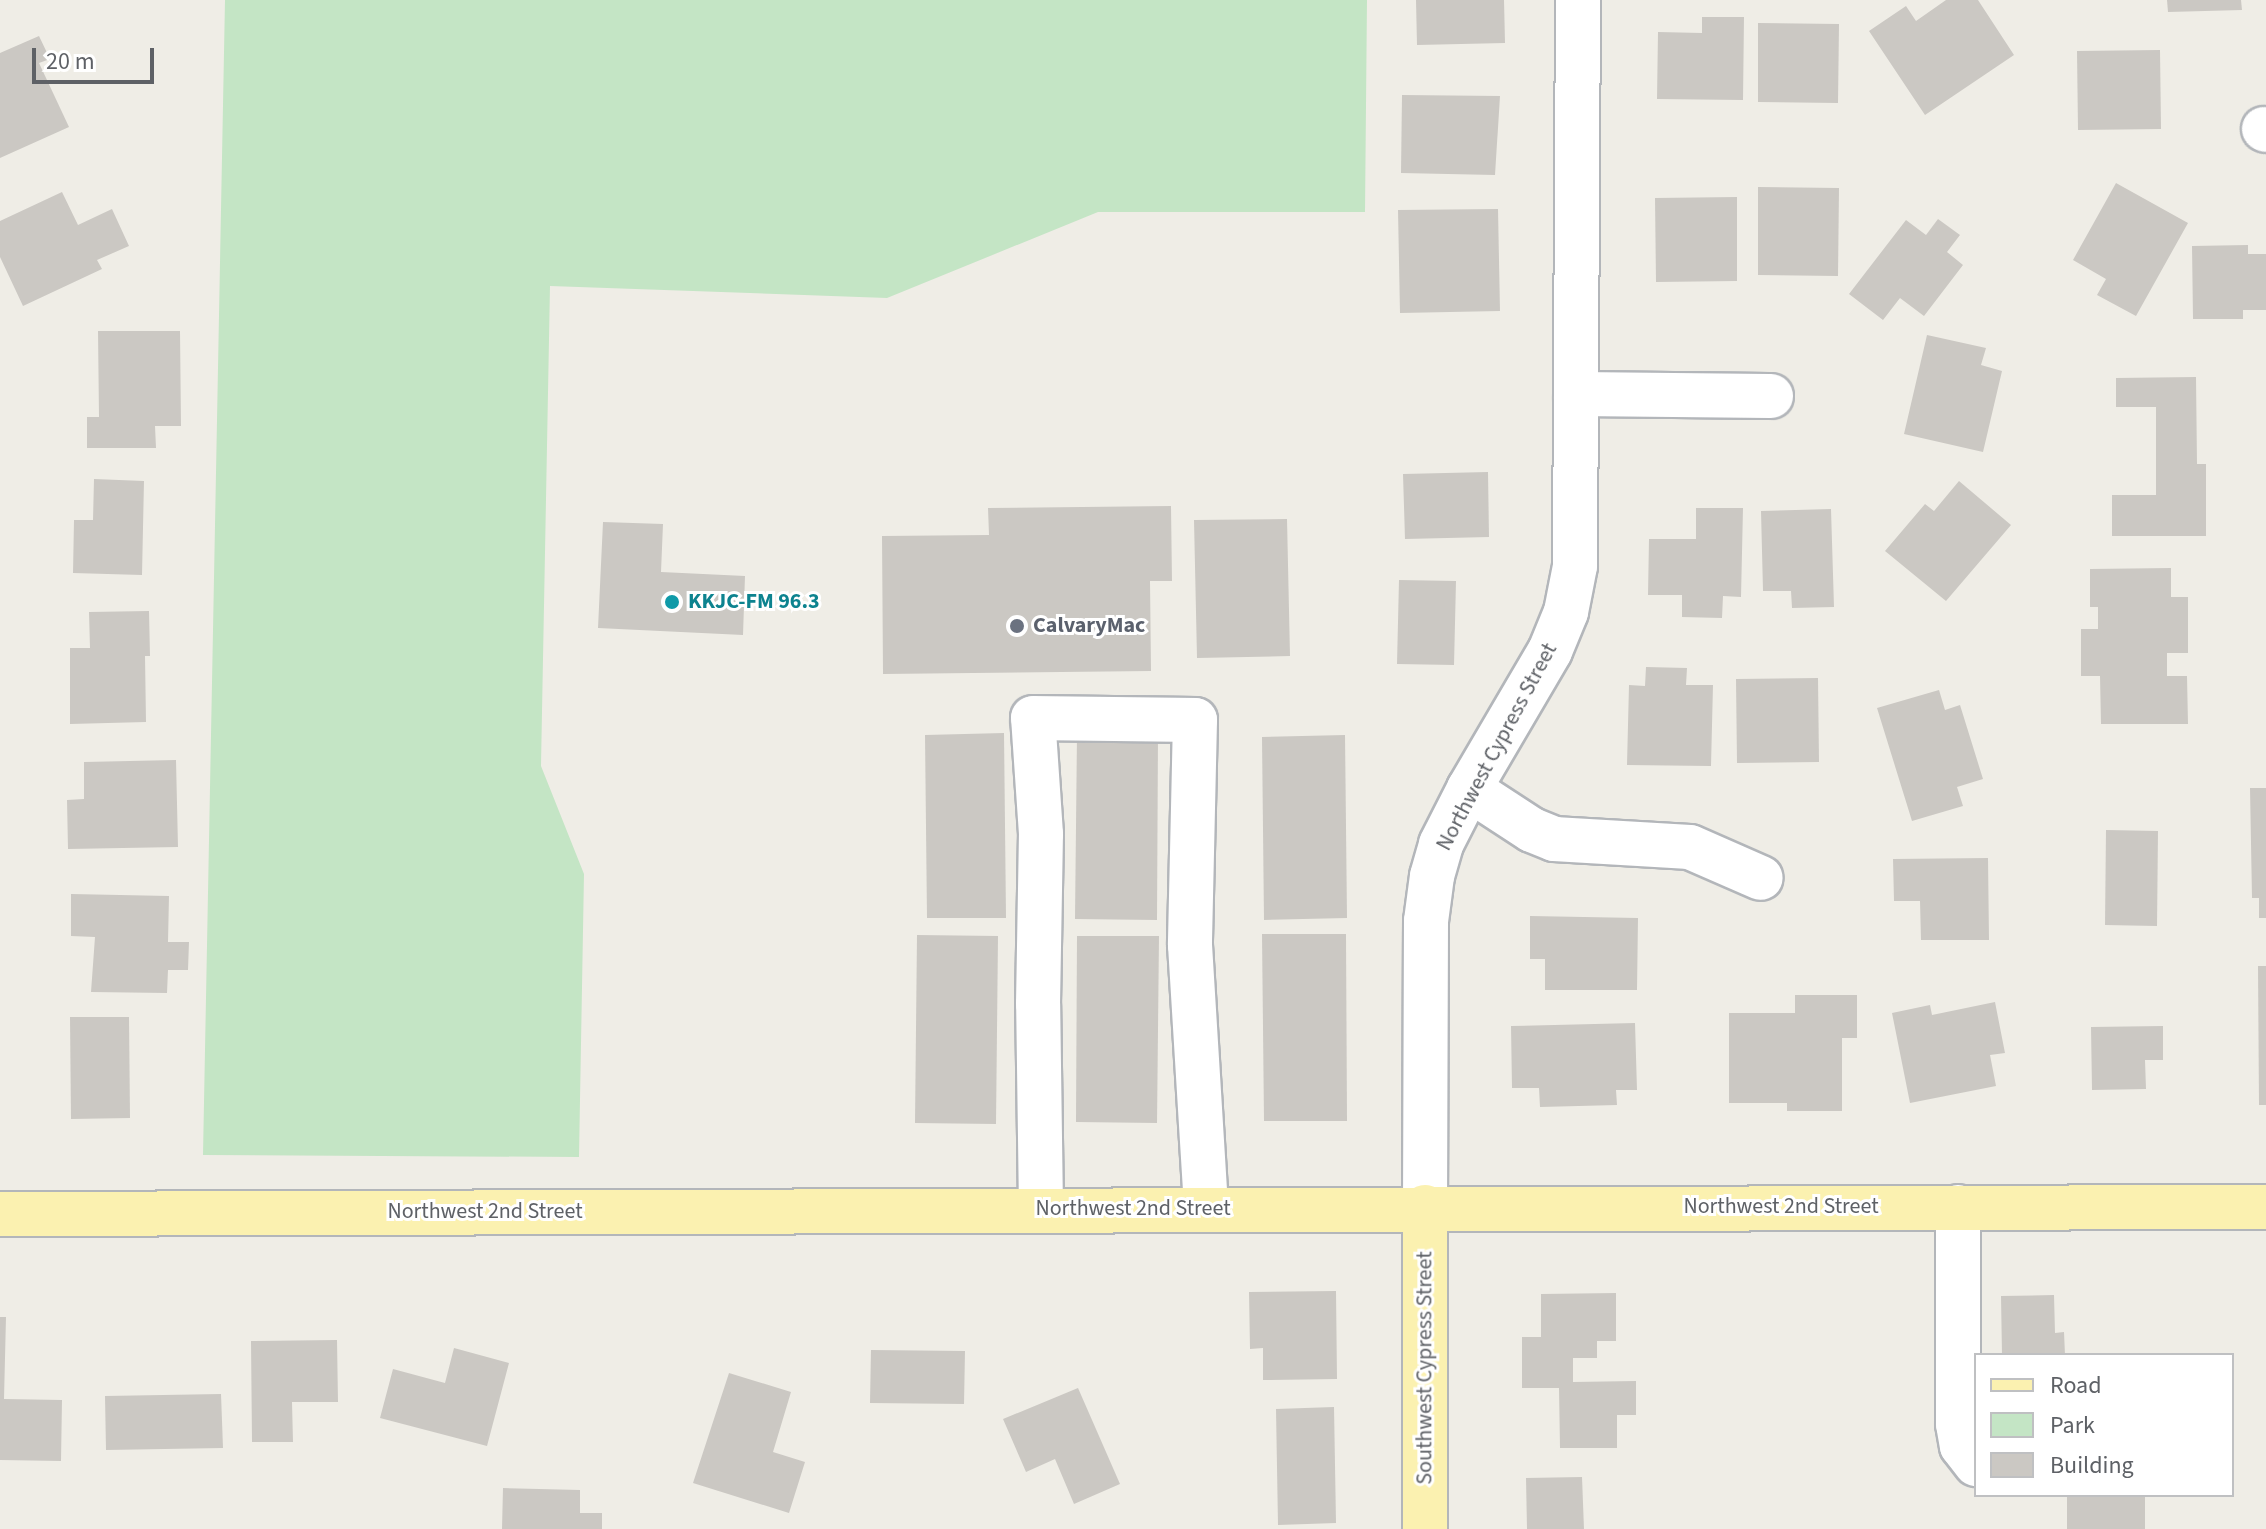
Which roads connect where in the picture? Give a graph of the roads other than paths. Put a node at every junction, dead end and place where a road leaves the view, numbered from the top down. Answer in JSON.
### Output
{"nodes":[{"id":1,"x":1578,"y":0,"type":"edge"},
{"id":2,"x":1576,"y":394,"type":"junction"},
{"id":3,"x":1771,"y":396,"type":"dead end"},
{"id":4,"x":1469,"y":789,"type":"junction"},
{"id":5,"x":1761,"y":878,"type":"dead end"},
{"id":6,"x":1425,"y":1207,"type":"junction"},
{"id":7,"x":1958,"y":1207,"type":"junction"},
{"id":8,"x":2266,"y":1207,"type":"edge"},
{"id":9,"x":1206,"y":1208,"type":"junction"},
{"id":10,"x":1041,"y":1209,"type":"junction"},
{"id":11,"x":0,"y":1214,"type":"edge"},
{"id":12,"x":1974,"y":1461,"type":"edge"},
{"id":13,"x":1425,"y":1529,"type":"edge"}],
"edges":[{"from":1,"to":2,"type":"street","name":"Northwest Cypress Street"},
{"from":2,"to":3,"type":"street"},
{"from":2,"to":4,"type":"street","name":"Northwest Cypress Street"},
{"from":4,"to":5,"type":"street"},
{"from":4,"to":6,"type":"street","name":"Northwest Cypress Street"},
{"from":6,"to":7,"type":"main road","name":"Northwest 2nd Street"},
{"from":6,"to":9,"type":"main road","name":"Northwest 2nd Street"},
{"from":6,"to":13,"type":"main road","name":"Southwest Cypress Street"},
{"from":7,"to":8,"type":"main road","name":"Northwest 2nd Street"},
{"from":7,"to":12,"type":"street"},
{"from":9,"to":10,"type":"main road","name":"Northwest 2nd Street"},
{"from":9,"to":10,"type":"street"},
{"from":10,"to":11,"type":"main road","name":"Northwest 2nd Street"}]}
